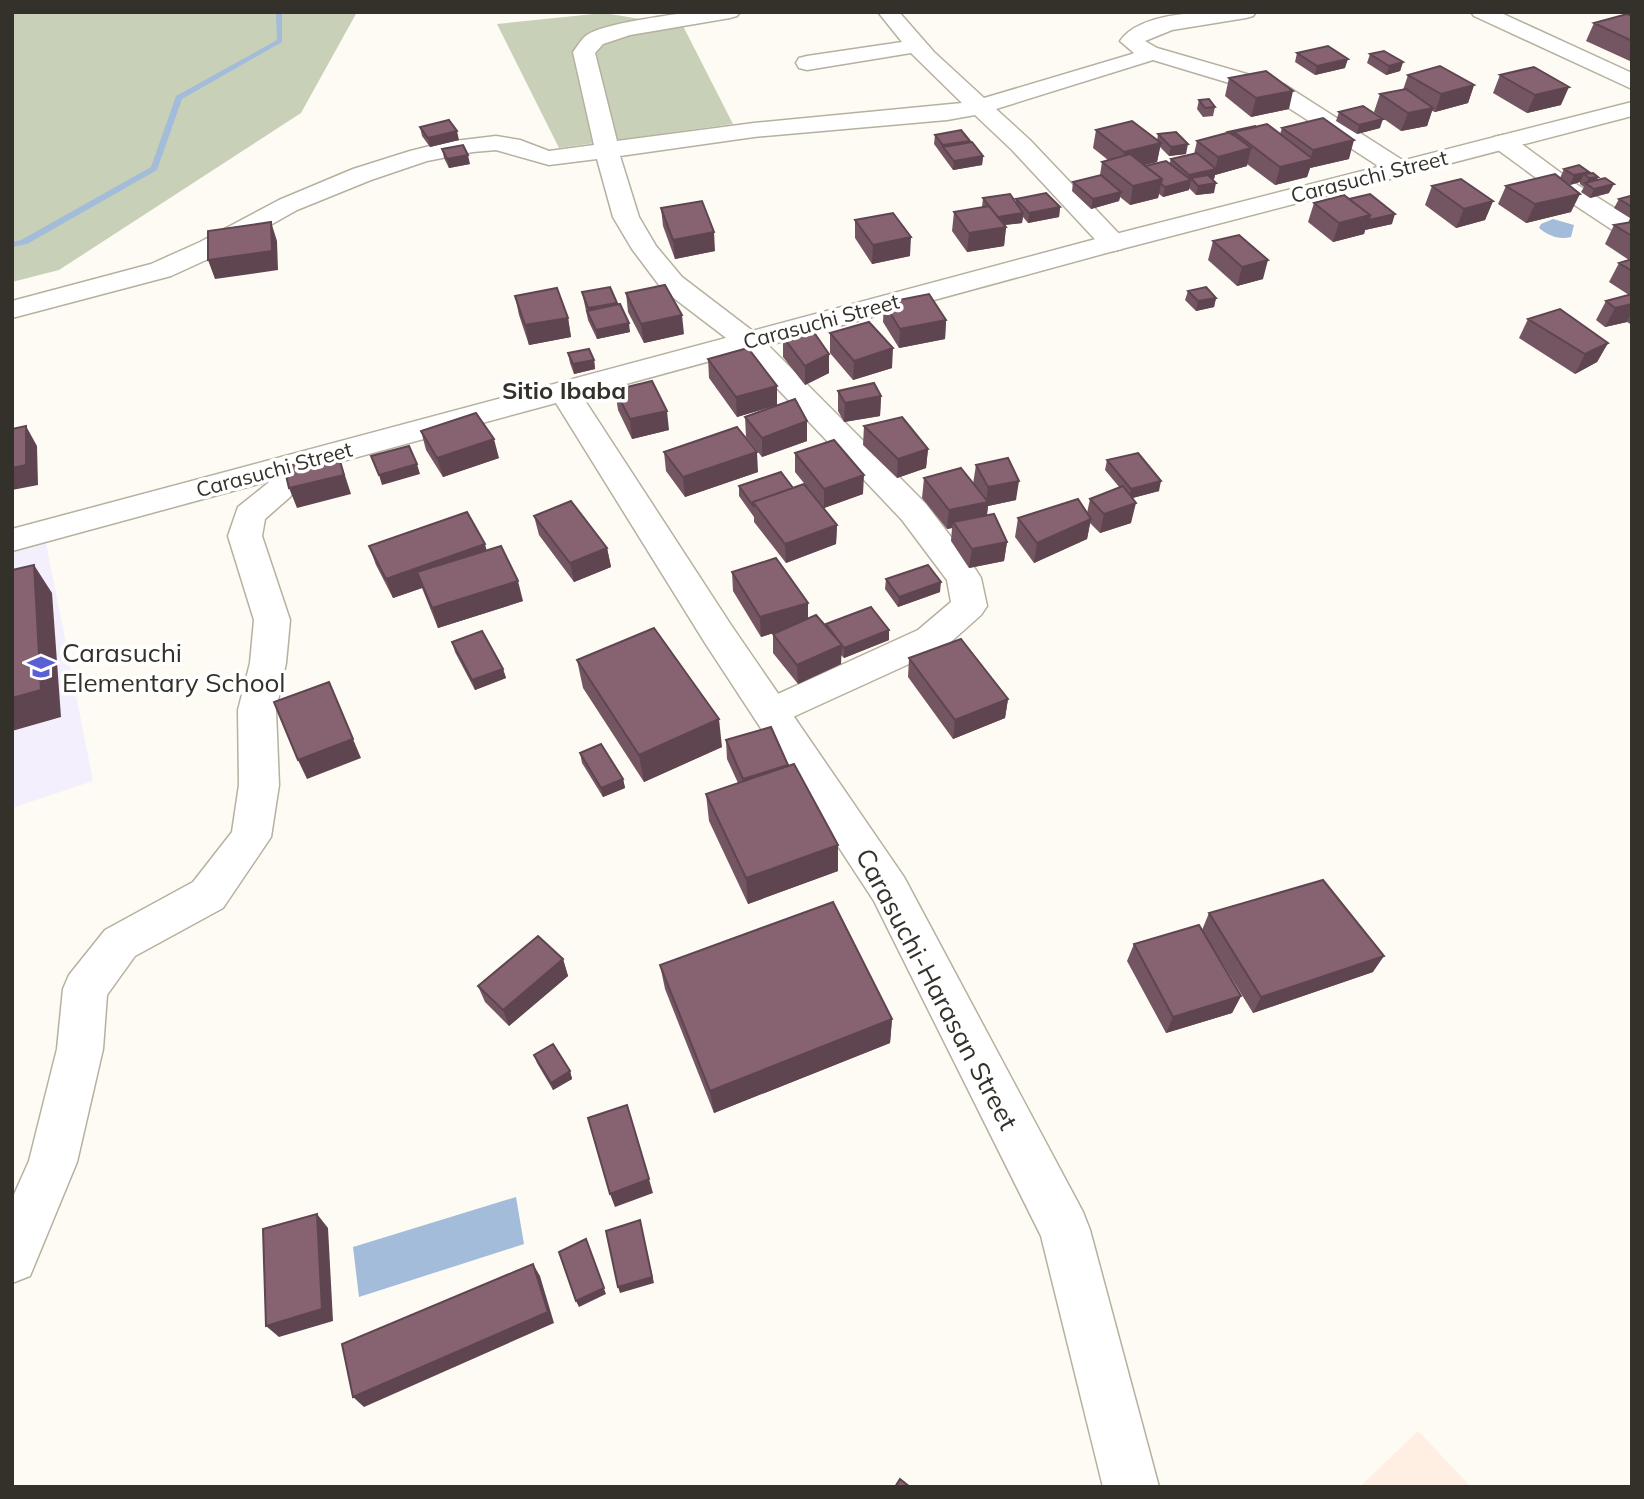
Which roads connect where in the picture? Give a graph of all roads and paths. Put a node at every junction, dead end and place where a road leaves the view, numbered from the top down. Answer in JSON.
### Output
{"nodes":[{"id":1,"x":730,"y":12,"type":"edge"},
{"id":2,"x":888,"y":12,"type":"edge"},
{"id":3,"x":1246,"y":12,"type":"edge"},
{"id":4,"x":1481,"y":12,"type":"edge"},
{"id":5,"x":916,"y":46,"type":"junction"},
{"id":6,"x":1149,"y":53,"type":"junction"},
{"id":7,"x":807,"y":63,"type":"dead end"},
{"id":8,"x":1632,"y":82,"type":"edge"},
{"id":9,"x":980,"y":107,"type":"junction"},
{"id":10,"x":1632,"y":109,"type":"edge"},
{"id":11,"x":1503,"y":142,"type":"junction"},
{"id":12,"x":605,"y":151,"type":"junction"},
{"id":13,"x":1398,"y":168,"type":"junction"},
{"id":14,"x":1632,"y":231,"type":"edge"},
{"id":15,"x":1113,"y":243,"type":"junction"},
{"id":16,"x":12,"y":310,"type":"edge"},
{"id":17,"x":748,"y":341,"type":"junction"},
{"id":18,"x":564,"y":391,"type":"junction"},
{"id":19,"x":299,"y":463,"type":"junction"},
{"id":20,"x":12,"y":540,"type":"edge"},
{"id":21,"x":771,"y":713,"type":"junction"},
{"id":22,"x":12,"y":1258,"type":"edge"},
{"id":23,"x":1131,"y":1487,"type":"edge"}],
"edges":[{"from":1,"to":12,"type":"street"},
{"from":2,"to":5,"type":"street"},
{"from":3,"to":6,"type":"street"},
{"from":4,"to":8,"type":"street"},
{"from":5,"to":7,"type":"street"},
{"from":5,"to":9,"type":"street"},
{"from":6,"to":9,"type":"street"},
{"from":6,"to":13,"type":"street"},
{"from":9,"to":12,"type":"street"},
{"from":9,"to":15,"type":"street"},
{"from":10,"to":11,"type":"street","name":"Carasuchi Street"},
{"from":11,"to":13,"type":"street","name":"Carasuchi Street"},
{"from":11,"to":14,"type":"street"},
{"from":12,"to":16,"type":"street"},
{"from":12,"to":17,"type":"street"},
{"from":13,"to":15,"type":"street","name":"Carasuchi Street"},
{"from":15,"to":17,"type":"street","name":"Carasuchi Street"},
{"from":17,"to":18,"type":"street","name":"Carasuchi Street"},
{"from":17,"to":21,"type":"street"},
{"from":18,"to":19,"type":"street","name":"Carasuchi Street"},
{"from":18,"to":21,"type":"street","name":"Carasuchi-Harasan Street"},
{"from":19,"to":20,"type":"street","name":"Carasuchi Street"},
{"from":19,"to":22,"type":"street"},
{"from":21,"to":23,"type":"street","name":"Carasuchi-Harasan Street"}]}
